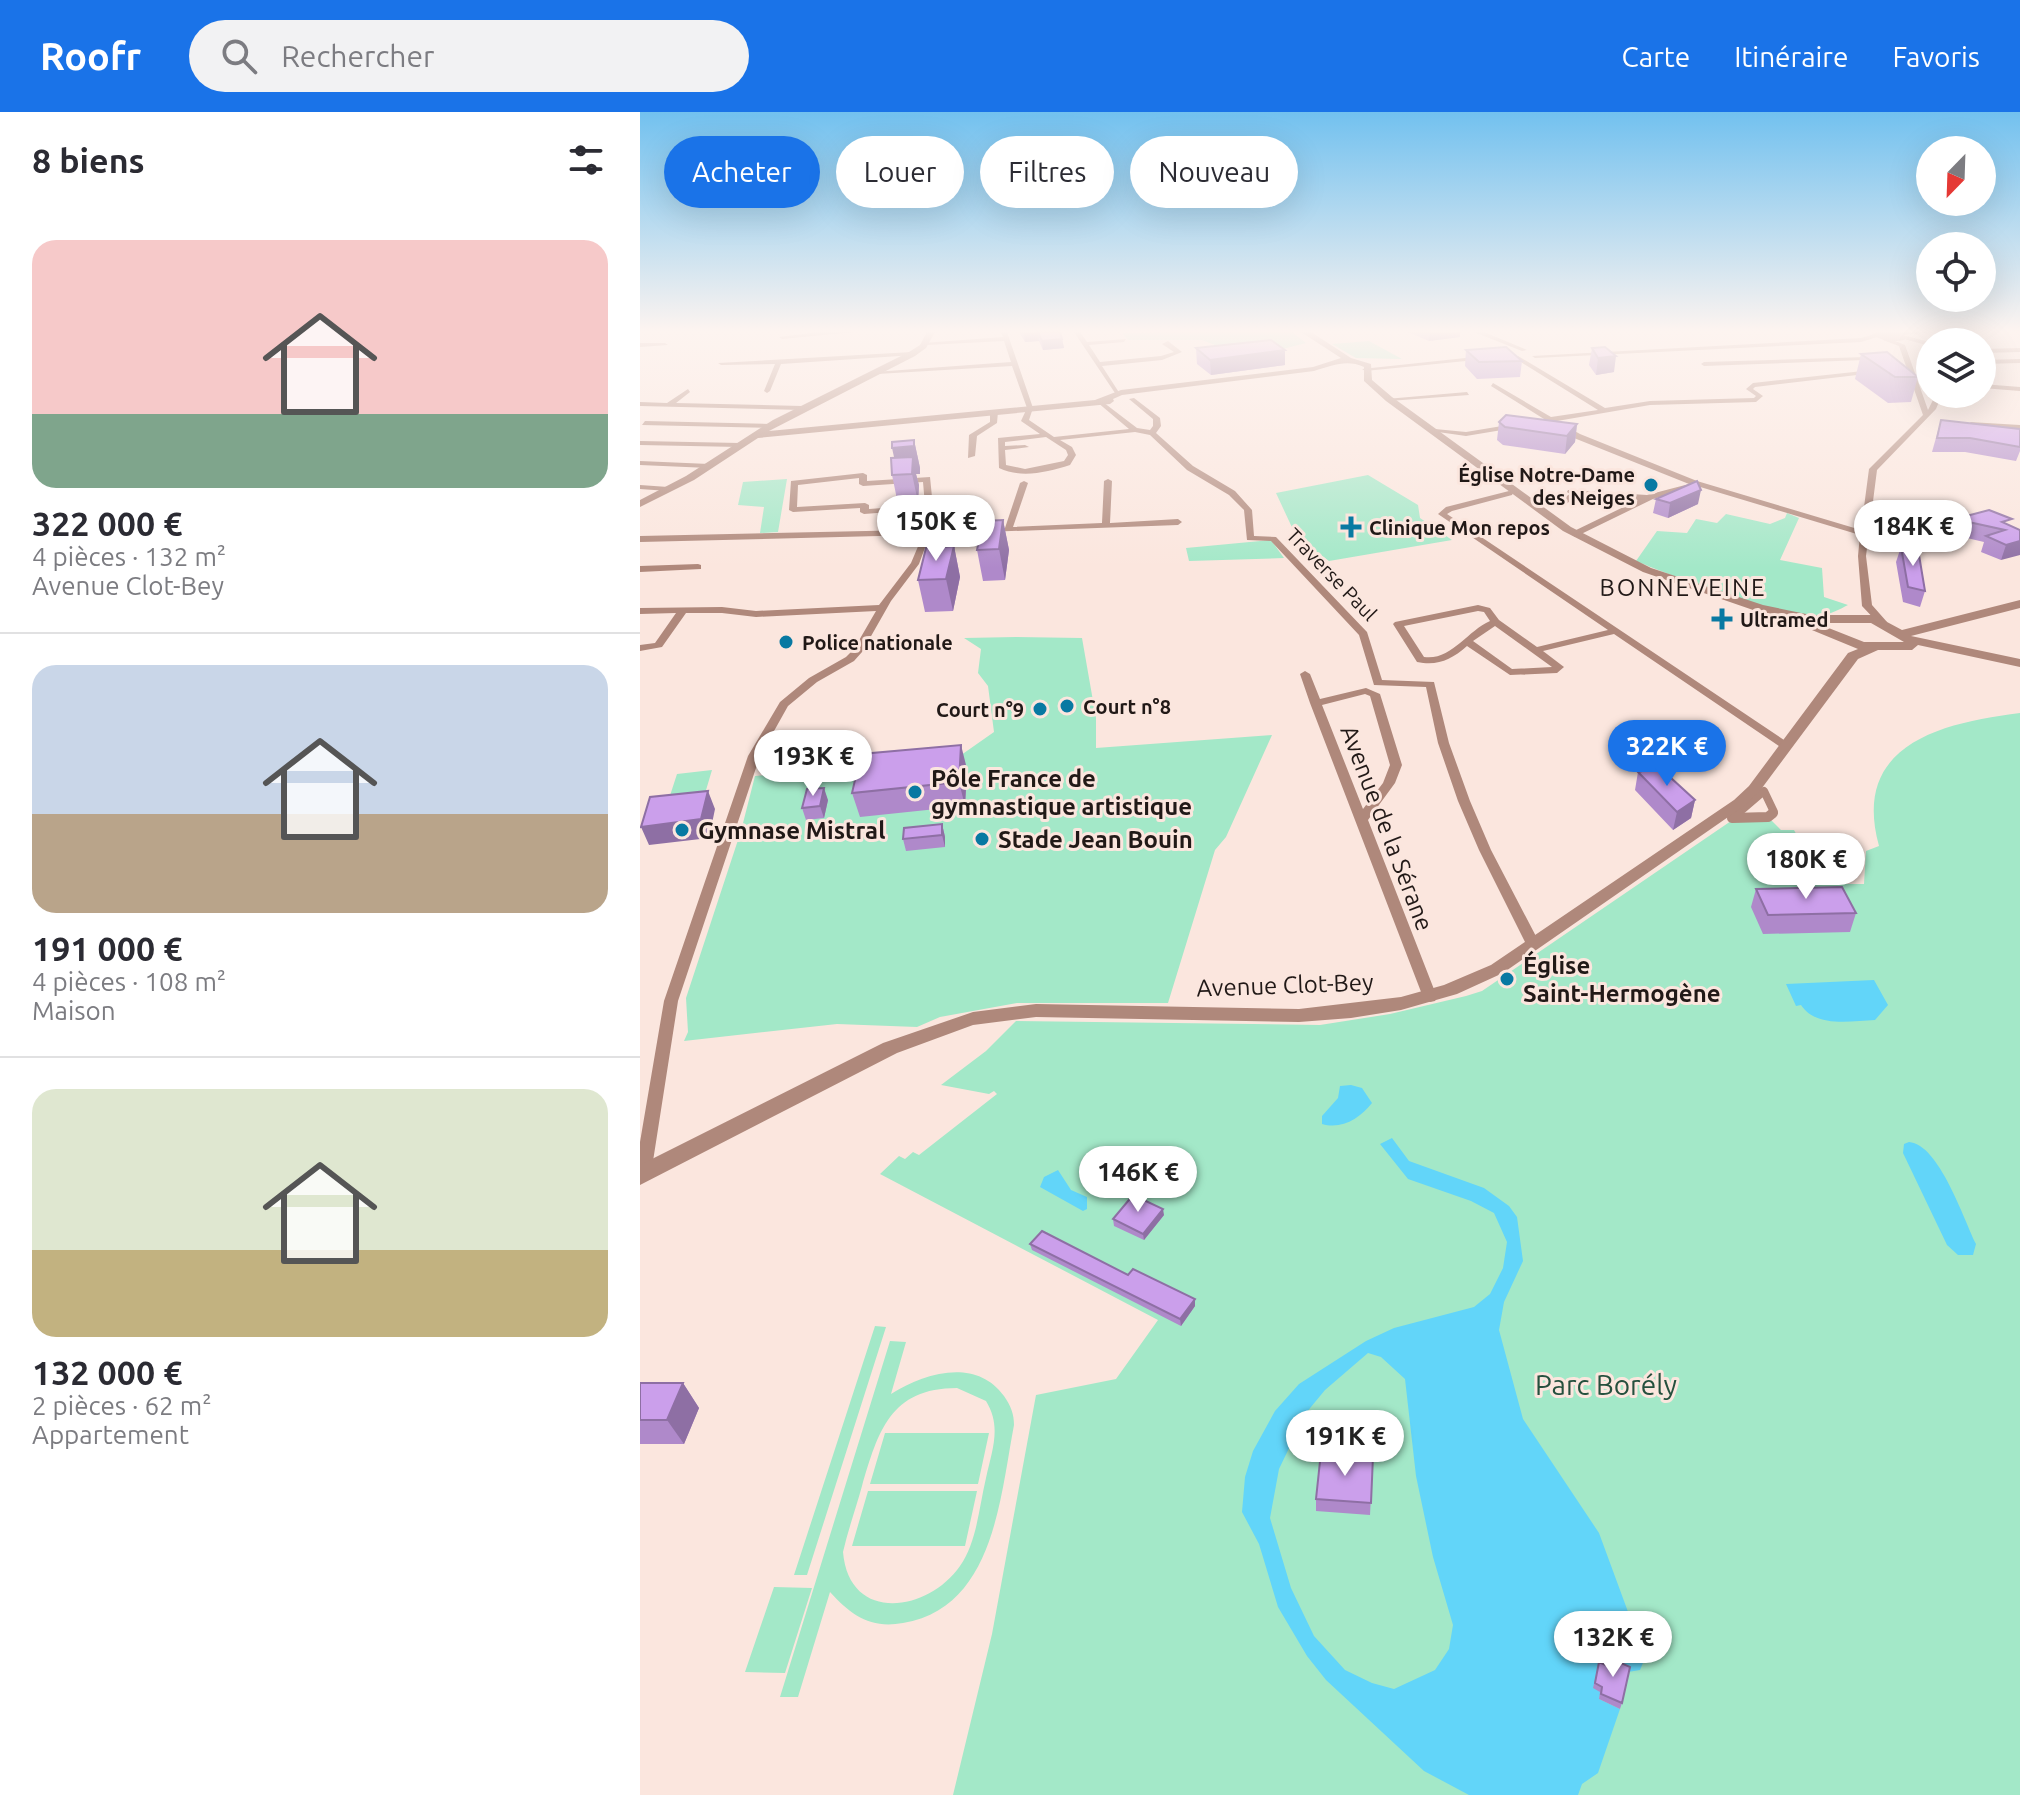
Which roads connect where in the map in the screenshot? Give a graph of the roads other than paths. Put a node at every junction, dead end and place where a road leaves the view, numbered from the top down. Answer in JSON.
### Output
{"nodes":[{"id":1,"x":661,"y":411,"type":"edge"},
{"id":2,"x":799,"y":411,"type":"edge"},
{"id":3,"x":1007,"y":411,"type":"edge"},
{"id":4,"x":1029,"y":411,"type":"edge"},
{"id":5,"x":1111,"y":411,"type":"edge"},
{"id":6,"x":1148,"y":411,"type":"edge"},
{"id":7,"x":1406,"y":411,"type":"edge"},
{"id":8,"x":1406,"y":411,"type":"edge"},
{"id":9,"x":1532,"y":411,"type":"edge"},
{"id":10,"x":1594,"y":411,"type":"edge"},
{"id":11,"x":1925,"y":411,"type":"edge"},
{"id":12,"x":1929,"y":411,"type":"edge"},
{"id":13,"x":994,"y":412,"type":"junction"},
{"id":14,"x":640,"y":413,"type":"edge"},
{"id":15,"x":658,"y":413,"type":"junction"},
{"id":16,"x":1926,"y":415,"type":"junction"},
{"id":17,"x":1547,"y":420,"type":"junction"},
{"id":18,"x":1962,"y":424,"type":"edge"},
{"id":19,"x":642,"y":426,"type":"edge"},
{"id":20,"x":1915,"y":426,"type":"junction"},
{"id":21,"x":1927,"y":427,"type":"dead end"},
{"id":22,"x":2020,"y":427,"type":"edge"},
{"id":23,"x":775,"y":429,"type":"junction"},
{"id":24,"x":1135,"y":430,"type":"junction"},
{"id":25,"x":1435,"y":431,"type":"junction"},
{"id":26,"x":1152,"y":433,"type":"junction"},
{"id":27,"x":1466,"y":434,"type":"junction"},
{"id":28,"x":1049,"y":437,"type":"junction"},
{"id":29,"x":640,"y":443,"type":"edge"},
{"id":30,"x":740,"y":445,"type":"junction"},
{"id":31,"x":1025,"y":447,"type":"dead end"},
{"id":32,"x":1002,"y":448,"type":"junction"},
{"id":33,"x":1467,"y":455,"type":"junction"},
{"id":34,"x":971,"y":456,"type":"dead end"},
{"id":35,"x":640,"y":463,"type":"edge"},
{"id":36,"x":709,"y":466,"type":"junction"},
{"id":37,"x":1108,"y":481,"type":"dead end"},
{"id":38,"x":1024,"y":483,"type":"dead end"},
{"id":39,"x":1698,"y":484,"type":"junction"},
{"id":40,"x":640,"y":487,"type":"edge"},
{"id":41,"x":668,"y":489,"type":"junction"},
{"id":42,"x":1509,"y":493,"type":"junction"},
{"id":43,"x":1649,"y":498,"type":"junction"},
{"id":44,"x":640,"y":504,"type":"edge"},
{"id":45,"x":1560,"y":504,"type":"dead end"},
{"id":46,"x":824,"y":508,"type":"junction"},
{"id":47,"x":1178,"y":522,"type":"dead end"},
{"id":48,"x":1106,"y":525,"type":"junction"},
{"id":49,"x":1008,"y":530,"type":"junction"},
{"id":50,"x":918,"y":531,"type":"junction"},
{"id":51,"x":819,"y":534,"type":"junction"},
{"id":52,"x":1575,"y":534,"type":"junction"},
{"id":53,"x":1865,"y":534,"type":"junction"},
{"id":54,"x":640,"y":539,"type":"edge"},
{"id":55,"x":698,"y":567,"type":"dead end"},
{"id":56,"x":640,"y":569,"type":"edge"},
{"id":57,"x":2020,"y":604,"type":"edge"},
{"id":58,"x":1867,"y":606,"type":"junction"},
{"id":59,"x":882,"y":608,"type":"junction"},
{"id":60,"x":640,"y":611,"type":"edge"},
{"id":61,"x":683,"y":611,"type":"junction"},
{"id":62,"x":1852,"y":617,"type":"junction"},
{"id":63,"x":1496,"y":622,"type":"junction"},
{"id":64,"x":1616,"y":631,"type":"junction"},
{"id":65,"x":1836,"y":631,"type":"junction"},
{"id":66,"x":1891,"y":632,"type":"junction"},
{"id":67,"x":1466,"y":641,"type":"junction"},
{"id":68,"x":1874,"y":647,"type":"junction"},
{"id":69,"x":640,"y":648,"type":"edge"},
{"id":70,"x":1535,"y":650,"type":"junction"},
{"id":71,"x":2020,"y":665,"type":"edge"},
{"id":72,"x":1844,"y":667,"type":"junction"},
{"id":73,"x":1305,"y":674,"type":"dead end"},
{"id":74,"x":1315,"y":703,"type":"junction"},
{"id":75,"x":1786,"y":746,"type":"junction"},
{"id":76,"x":1732,"y":818,"type":"joint"},
{"id":77,"x":1361,"y":821,"type":"junction"},
{"id":78,"x":1533,"y":944,"type":"junction"},
{"id":79,"x":1430,"y":997,"type":"junction"},
{"id":80,"x":642,"y":1175,"type":"edge"}],
"edges":[{"from":1,"to":15,"type":"street"},
{"from":2,"to":23,"type":"street"},
{"from":3,"to":13,"type":"street"},
{"from":4,"to":28,"type":"street"},
{"from":5,"to":24,"type":"street"},
{"from":6,"to":26,"type":"street"},
{"from":7,"to":42,"type":"street"},
{"from":8,"to":25,"type":"street"},
{"from":9,"to":17,"type":"street"},
{"from":10,"to":17,"type":"street"},
{"from":11,"to":16,"type":"street"},
{"from":12,"to":16,"type":"street"},
{"from":13,"to":23,"type":"street"},
{"from":13,"to":34,"type":"street"},
{"from":14,"to":15,"type":"street"},
{"from":15,"to":19,"type":"street"},
{"from":16,"to":20,"type":"street"},
{"from":17,"to":27,"type":"street"},
{"from":17,"to":39,"type":"street"},
{"from":18,"to":22,"type":"street"},
{"from":19,"to":23,"type":"street"},
{"from":20,"to":21,"type":"street"},
{"from":20,"to":53,"type":"street"},
{"from":23,"to":30,"type":"street"},
{"from":24,"to":26,"type":"street"},
{"from":24,"to":28,"type":"street"},
{"from":25,"to":27,"type":"street"},
{"from":25,"to":33,"type":"street"},
{"from":26,"to":78,"type":"street","name":"Traverse Paul"},
{"from":27,"to":33,"type":"street"},
{"from":28,"to":32,"type":"street"},
{"from":28,"to":32,"type":"street"},
{"from":29,"to":30,"type":"street"},
{"from":30,"to":36,"type":"street"},
{"from":31,"to":32,"type":"street"},
{"from":33,"to":52,"type":"street"},
{"from":35,"to":36,"type":"street"},
{"from":36,"to":41,"type":"street"},
{"from":37,"to":48,"type":"street"},
{"from":38,"to":49,"type":"street"},
{"from":39,"to":43,"type":"street"},
{"from":39,"to":53,"type":"street"},
{"from":40,"to":41,"type":"street"},
{"from":41,"to":44,"type":"street"},
{"from":42,"to":64,"type":"street"},
{"from":42,"to":65,"type":"street"},
{"from":43,"to":45,"type":"street"},
{"from":43,"to":52,"type":"street"},
{"from":46,"to":46,"type":"street"},
{"from":46,"to":51,"type":"street"},
{"from":47,"to":48,"type":"street"},
{"from":48,"to":49,"type":"street"},
{"from":49,"to":50,"type":"street"},
{"from":50,"to":51,"type":"street"},
{"from":50,"to":59,"type":"street"},
{"from":51,"to":54,"type":"street"},
{"from":52,"to":65,"type":"street"},
{"from":53,"to":58,"type":"street"},
{"from":55,"to":56,"type":"street"},
{"from":57,"to":66,"type":"street"},
{"from":58,"to":62,"type":"street"},
{"from":58,"to":66,"type":"street"},
{"from":59,"to":61,"type":"street"},
{"from":59,"to":80,"type":"street"},
{"from":60,"to":61,"type":"street"},
{"from":61,"to":69,"type":"street"},
{"from":62,"to":65,"type":"street"},
{"from":62,"to":66,"type":"street"},
{"from":63,"to":67,"type":"street"},
{"from":63,"to":67,"type":"street"},
{"from":63,"to":70,"type":"street"},
{"from":64,"to":70,"type":"street"},
{"from":64,"to":75,"type":"street"},
{"from":65,"to":68,"type":"street"},
{"from":65,"to":72,"type":"street"},
{"from":66,"to":68,"type":"street"},
{"from":66,"to":71,"type":"street"},
{"from":67,"to":70,"type":"street"},
{"from":68,"to":72,"type":"street","name":"Avenue Clot-Bey"},
{"from":72,"to":75,"type":"street","name":"Avenue Clot-Bey"},
{"from":73,"to":74,"type":"street","name":"Avenue de la Sérane"},
{"from":74,"to":77,"type":"street","name":"Avenue de la Sérane"},
{"from":74,"to":77,"type":"street"},
{"from":75,"to":78,"type":"street","name":"Avenue Clot-Bey"},
{"from":76,"to":76,"type":"street"},
{"from":77,"to":79,"type":"street","name":"Avenue de la Sérane"},
{"from":78,"to":79,"type":"street","name":"Avenue Clot-Bey"},
{"from":79,"to":80,"type":"street","name":"Avenue Clot-Bey"}]}
